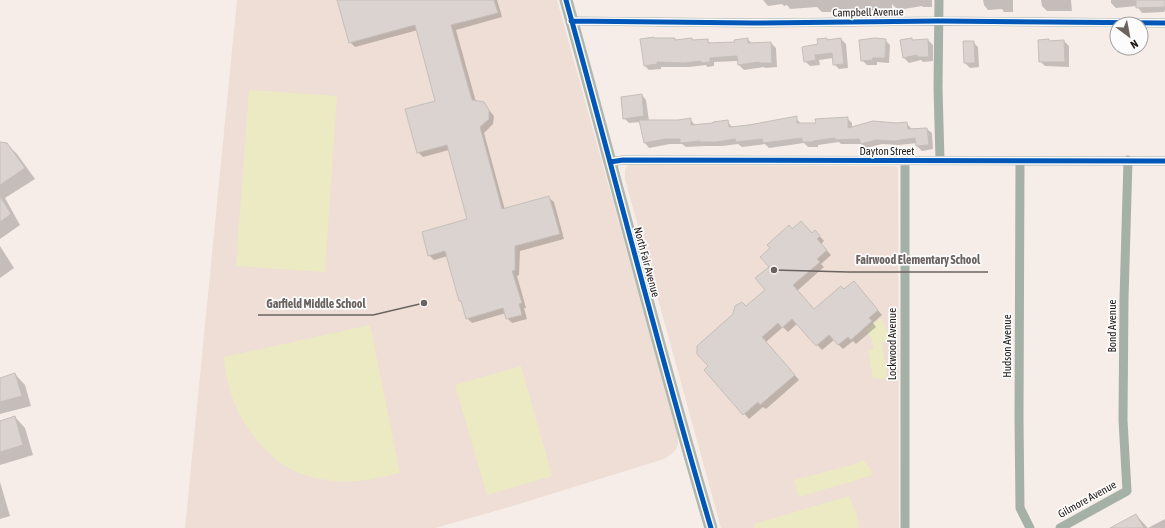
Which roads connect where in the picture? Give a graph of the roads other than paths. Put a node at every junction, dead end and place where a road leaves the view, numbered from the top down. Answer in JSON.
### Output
{"nodes":[{"id":1,"x":566,"y":0,"type":"edge"},
{"id":2,"x":939,"y":0,"type":"edge"},
{"id":3,"x":571,"y":21,"type":"junction"},
{"id":4,"x":939,"y":21,"type":"junction"},
{"id":5,"x":1165,"y":23,"type":"edge"},
{"id":6,"x":940,"y":160,"type":"junction"},
{"id":7,"x":1128,"y":160,"type":"junction"},
{"id":8,"x":905,"y":161,"type":"junction"},
{"id":9,"x":1020,"y":161,"type":"junction"},
{"id":10,"x":1165,"y":161,"type":"edge"},
{"id":11,"x":610,"y":162,"type":"junction"},
{"id":12,"x":1127,"y":491,"type":"joint"},
{"id":13,"x":711,"y":528,"type":"edge"},
{"id":14,"x":905,"y":528,"type":"edge"},
{"id":15,"x":1030,"y":528,"type":"edge"},
{"id":16,"x":1060,"y":528,"type":"edge"}],
"edges":[{"from":1,"to":3,"type":"street","name":"North Fair Avenue"},
{"from":2,"to":4,"type":"street"},
{"from":3,"to":4,"type":"street","name":"Campbell Avenue"},
{"from":3,"to":11,"type":"street","name":"North Fair Avenue"},
{"from":4,"to":5,"type":"street","name":"Campbell Avenue"},
{"from":4,"to":6,"type":"street"},
{"from":6,"to":8,"type":"street","name":"Dayton Street"},
{"from":6,"to":9,"type":"street","name":"Dayton Street"},
{"from":7,"to":9,"type":"street","name":"Dayton Street"},
{"from":7,"to":10,"type":"street","name":"Dayton Street"},
{"from":7,"to":12,"type":"street","name":"Bond Avenue"},
{"from":8,"to":11,"type":"street","name":"Dayton Street"},
{"from":8,"to":14,"type":"street","name":"Lockwood Avenue"},
{"from":9,"to":15,"type":"street","name":"Hudson Avenue"},
{"from":11,"to":13,"type":"street","name":"North Fair Avenue"},
{"from":12,"to":16,"type":"street","name":"Gilmore Avenue"}]}
